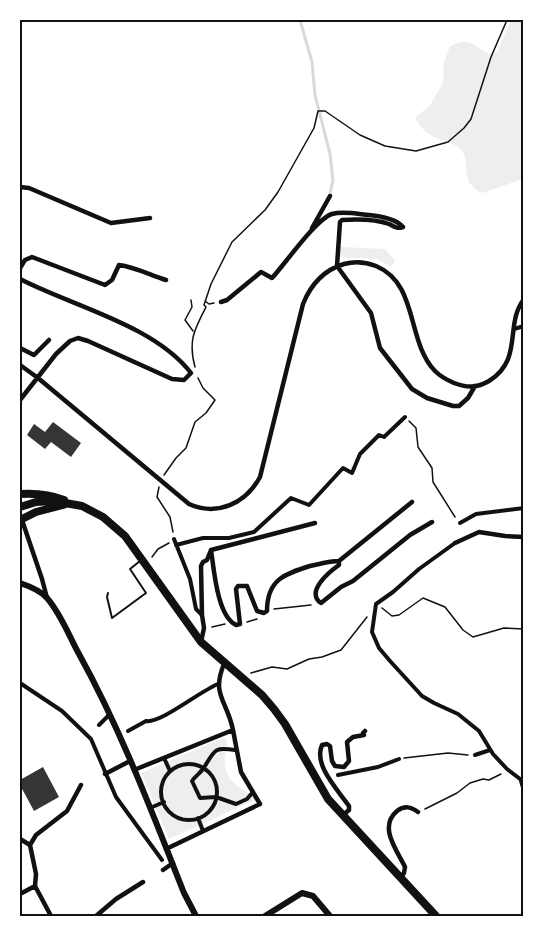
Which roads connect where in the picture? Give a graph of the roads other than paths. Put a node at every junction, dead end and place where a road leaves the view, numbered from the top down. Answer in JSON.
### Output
{"nodes":[{"id":1,"x":20,"y":187,"type":"edge"},
{"id":2,"x":330,"y":196,"type":"dead end"},
{"id":3,"x":150,"y":218,"type":"dead end"},
{"id":4,"x":312,"y":230,"type":"junction"},
{"id":5,"x":337,"y":266,"type":"junction"},
{"id":6,"x":20,"y":268,"type":"edge"},
{"id":7,"x":20,"y":279,"type":"edge"},
{"id":8,"x":166,"y":280,"type":"dead end"},
{"id":9,"x":524,"y":299,"type":"edge"},
{"id":10,"x":221,"y":302,"type":"road end"},
{"id":11,"x":524,"y":326,"type":"edge"},
{"id":12,"x":514,"y":329,"type":"junction"},
{"id":13,"x":49,"y":340,"type":"dead end"},
{"id":14,"x":20,"y":348,"type":"edge"},
{"id":15,"x":20,"y":365,"type":"edge"},
{"id":16,"x":38,"y":378,"type":"junction"},
{"id":17,"x":476,"y":386,"type":"junction"},
{"id":18,"x":20,"y":400,"type":"edge"},
{"id":19,"x":405,"y":417,"type":"road end"},
{"id":20,"x":20,"y":494,"type":"edge"},
{"id":21,"x":412,"y":502,"type":"dead end"},
{"id":22,"x":70,"y":503,"type":"junction"},
{"id":23,"x":22,"y":506,"type":"edge"},
{"id":24,"x":524,"y":508,"type":"edge"},
{"id":25,"x":21,"y":521,"type":"edge"},
{"id":26,"x":432,"y":522,"type":"dead end"},
{"id":27,"x":460,"y":523,"type":"road end"},
{"id":28,"x":315,"y":524,"type":"dead end"},
{"id":29,"x":524,"y":537,"type":"edge"},
{"id":30,"x":455,"y":543,"type":"joint"},
{"id":31,"x":212,"y":550,"type":"junction"},
{"id":32,"x":143,"y":561,"type":"junction"},
{"id":33,"x":339,"y":561,"type":"junction"},
{"id":34,"x":20,"y":583,"type":"edge"},
{"id":35,"x":108,"y":593,"type":"dead end"},
{"id":36,"x":47,"y":598,"type":"junction"},
{"id":37,"x":202,"y":615,"type":"junction"},
{"id":38,"x":201,"y":642,"type":"junction"},
{"id":39,"x":224,"y":664,"type":"junction"},
{"id":40,"x":20,"y":683,"type":"edge"},
{"id":41,"x":218,"y":684,"type":"junction"},
{"id":42,"x":111,"y":713,"type":"junction"},
{"id":43,"x":99,"y":725,"type":"dead end"},
{"id":44,"x":233,"y":730,"type":"junction"},
{"id":45,"x":128,"y":731,"type":"dead end"},
{"id":46,"x":365,"y":731,"type":"dead end"},
{"id":47,"x":235,"y":750,"type":"junction"},
{"id":48,"x":490,"y":750,"type":"junction"},
{"id":49,"x":475,"y":755,"type":"road end"},
{"id":50,"x":164,"y":758,"type":"junction"},
{"id":51,"x":399,"y":759,"type":"road end"},
{"id":52,"x":130,"y":761,"type":"junction"},
{"id":53,"x":204,"y":768,"type":"junction"},
{"id":54,"x":134,"y":770,"type":"junction"},
{"id":55,"x":170,"y":771,"type":"junction"},
{"id":56,"x":105,"y":774,"type":"junction"},
{"id":57,"x":338,"y":775,"type":"dead end"},
{"id":58,"x":522,"y":782,"type":"edge"},
{"id":59,"x":81,"y":785,"type":"dead end"},
{"id":60,"x":524,"y":791,"type":"edge"},
{"id":61,"x":253,"y":792,"type":"junction"},
{"id":62,"x":216,"y":797,"type":"junction"},
{"id":63,"x":164,"y":802,"type":"junction"},
{"id":64,"x":150,"y":808,"type":"junction"},
{"id":65,"x":418,"y":812,"type":"road end"},
{"id":66,"x":343,"y":815,"type":"junction"},
{"id":67,"x":198,"y":818,"type":"junction"},
{"id":68,"x":203,"y":832,"type":"junction"},
{"id":69,"x":20,"y":839,"type":"edge"},
{"id":70,"x":30,"y":845,"type":"junction"},
{"id":71,"x":166,"y":849,"type":"junction"},
{"id":72,"x":162,"y":860,"type":"dead end"},
{"id":73,"x":172,"y":863,"type":"junction"},
{"id":74,"x":163,"y":870,"type":"dead end"},
{"id":75,"x":400,"y":878,"type":"junction"},
{"id":76,"x":143,"y":882,"type":"dead end"},
{"id":77,"x":35,"y":886,"type":"junction"},
{"id":78,"x":20,"y":894,"type":"edge"},
{"id":79,"x":425,"y":906,"type":"junction"},
{"id":80,"x":51,"y":916,"type":"edge"},
{"id":81,"x":96,"y":916,"type":"edge"},
{"id":82,"x":196,"y":916,"type":"edge"},
{"id":83,"x":265,"y":916,"type":"edge"},
{"id":84,"x":330,"y":916,"type":"edge"},
{"id":85,"x":427,"y":916,"type":"edge"},
{"id":86,"x":436,"y":916,"type":"edge"}],
"edges":[{"from":1,"to":3,"type":"street"},
{"from":2,"to":4,"type":"street"},
{"from":4,"to":5,"type":"street"},
{"from":4,"to":10,"type":"street"},
{"from":5,"to":16,"type":"street"},
{"from":5,"to":17,"type":"street"},
{"from":5,"to":17,"type":"street"},
{"from":6,"to":8,"type":"street"},
{"from":7,"to":16,"type":"street"},
{"from":9,"to":12,"type":"street"},
{"from":11,"to":12,"type":"street"},
{"from":12,"to":17,"type":"street"},
{"from":13,"to":14,"type":"street"},
{"from":15,"to":16,"type":"street"},
{"from":16,"to":18,"type":"street"},
{"from":19,"to":37,"type":"street"},
{"from":20,"to":22,"type":"main road"},
{"from":21,"to":33,"type":"street"},
{"from":22,"to":23,"type":"main road"},
{"from":22,"to":25,"type":"main road"},
{"from":22,"to":32,"type":"main road"},
{"from":24,"to":27,"type":"street"},
{"from":25,"to":36,"type":"street"},
{"from":26,"to":33,"type":"street"},
{"from":28,"to":31,"type":"street"},
{"from":29,"to":30,"type":"street"},
{"from":30,"to":48,"type":"street"},
{"from":31,"to":33,"type":"street"},
{"from":31,"to":37,"type":"street"},
{"from":32,"to":35,"type":"lane"},
{"from":32,"to":38,"type":"main road"},
{"from":34,"to":36,"type":"street"},
{"from":36,"to":42,"type":"street"},
{"from":37,"to":38,"type":"street"},
{"from":38,"to":39,"type":"main road"},
{"from":39,"to":41,"type":"street"},
{"from":39,"to":66,"type":"main road"},
{"from":40,"to":56,"type":"street"},
{"from":41,"to":44,"type":"street"},
{"from":41,"to":45,"type":"street"},
{"from":42,"to":43,"type":"street"},
{"from":42,"to":52,"type":"street"},
{"from":44,"to":47,"type":"street"},
{"from":44,"to":50,"type":"street"},
{"from":46,"to":66,"type":"street"},
{"from":47,"to":53,"type":"street"},
{"from":47,"to":61,"type":"street"},
{"from":48,"to":49,"type":"street"},
{"from":48,"to":58,"type":"street"},
{"from":50,"to":54,"type":"street"},
{"from":50,"to":55,"type":"street"},
{"from":51,"to":57,"type":"street"},
{"from":52,"to":54,"type":"street"},
{"from":52,"to":56,"type":"street"},
{"from":53,"to":55,"type":"street"},
{"from":53,"to":62,"type":"street"},
{"from":53,"to":62,"type":"street"},
{"from":54,"to":64,"type":"street"},
{"from":55,"to":63,"type":"street"},
{"from":56,"to":72,"type":"street"},
{"from":58,"to":60,"type":"street"},
{"from":59,"to":70,"type":"street"},
{"from":61,"to":62,"type":"street"},
{"from":61,"to":68,"type":"street"},
{"from":62,"to":67,"type":"street"},
{"from":63,"to":64,"type":"street"},
{"from":63,"to":67,"type":"street"},
{"from":64,"to":71,"type":"street"},
{"from":65,"to":75,"type":"street"},
{"from":66,"to":75,"type":"main road"},
{"from":67,"to":68,"type":"street"},
{"from":68,"to":71,"type":"street"},
{"from":69,"to":70,"type":"street"},
{"from":70,"to":77,"type":"street"},
{"from":71,"to":73,"type":"street"},
{"from":73,"to":74,"type":"street"},
{"from":73,"to":82,"type":"street"},
{"from":75,"to":79,"type":"main road"},
{"from":76,"to":81,"type":"street"},
{"from":77,"to":78,"type":"street"},
{"from":77,"to":80,"type":"street"},
{"from":79,"to":85,"type":"street"},
{"from":79,"to":86,"type":"main road"},
{"from":83,"to":84,"type":"street"}]}
